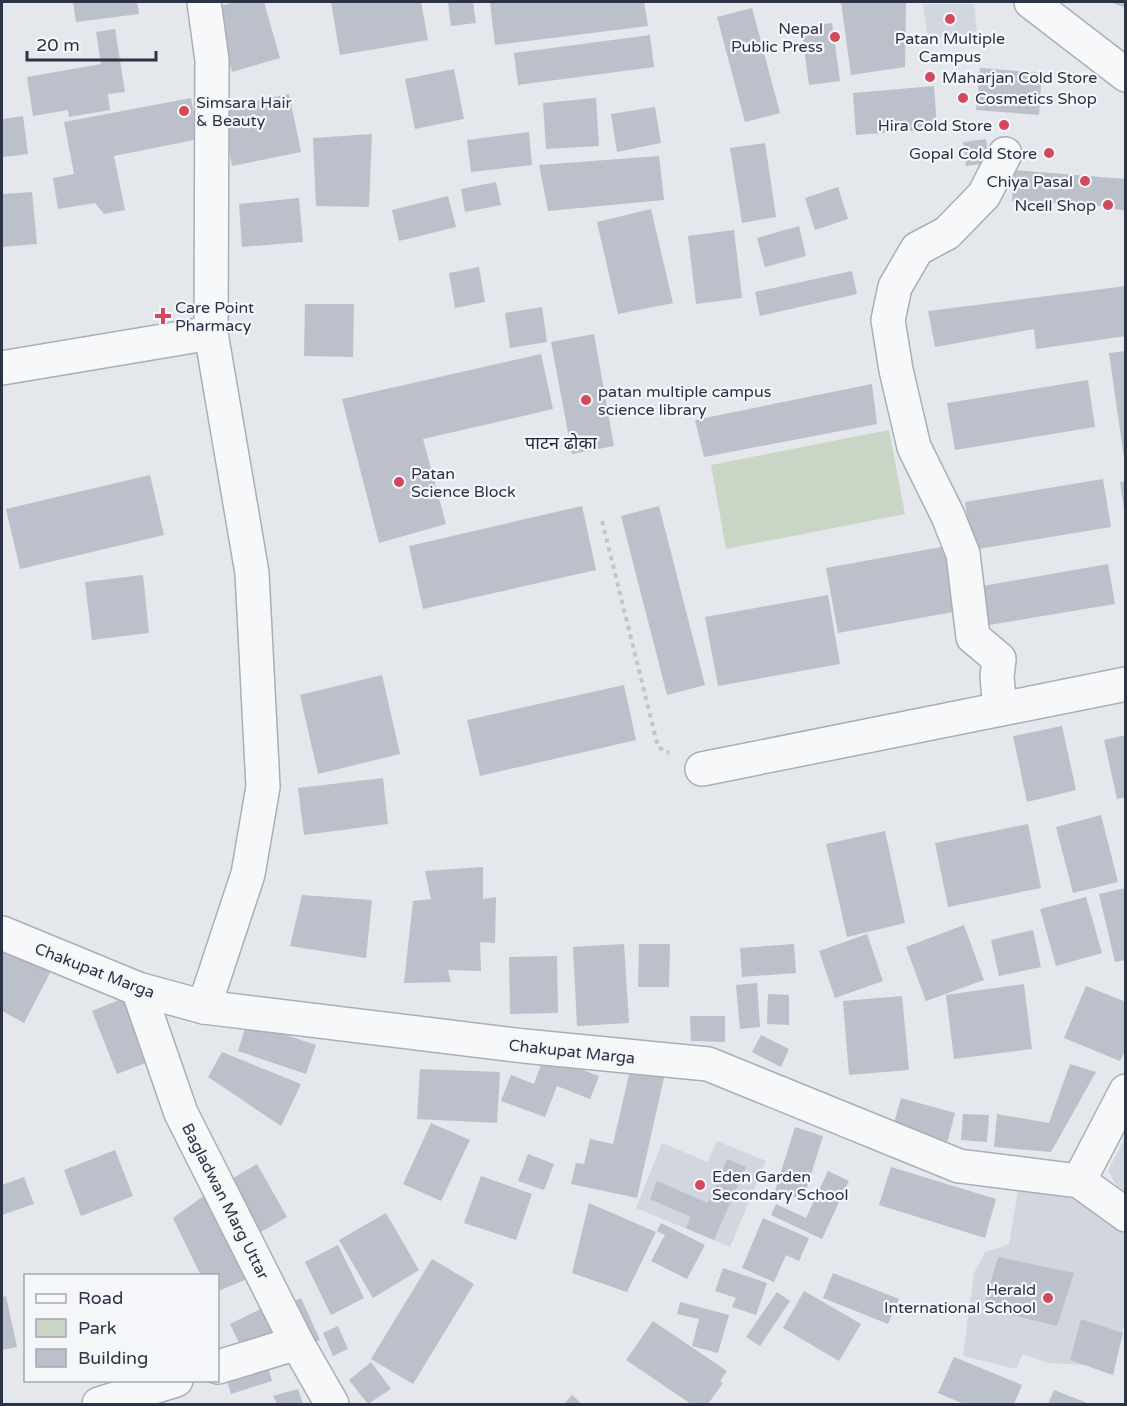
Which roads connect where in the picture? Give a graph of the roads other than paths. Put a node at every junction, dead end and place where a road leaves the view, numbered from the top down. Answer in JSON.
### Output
{"nodes":[{"id":1,"x":204,"y":2,"type":"edge"},
{"id":2,"x":1031,"y":2,"type":"edge"},
{"id":3,"x":1125,"y":75,"type":"edge"},
{"id":4,"x":1005,"y":154,"type":"dead end"},
{"id":5,"x":211,"y":333,"type":"junction"},
{"id":6,"x":2,"y":368,"type":"edge"},
{"id":7,"x":1125,"y":684,"type":"edge"},
{"id":8,"x":1000,"y":709,"type":"junction"},
{"id":9,"x":702,"y":769,"type":"road end"},
{"id":10,"x":2,"y":933,"type":"edge"},
{"id":11,"x":138,"y":989,"type":"junction"},
{"id":12,"x":204,"y":1007,"type":"junction"},
{"id":13,"x":1125,"y":1091,"type":"edge"},
{"id":14,"x":1078,"y":1181,"type":"junction"},
{"id":15,"x":1125,"y":1215,"type":"edge"},
{"id":16,"x":297,"y":1342,"type":"junction"},
{"id":17,"x":219,"y":1367,"type":"edge"},
{"id":18,"x":170,"y":1382,"type":"edge"},
{"id":19,"x":99,"y":1404,"type":"edge"},
{"id":20,"x":332,"y":1404,"type":"edge"}],
"edges":[{"from":1,"to":5,"type":"street"},
{"from":2,"to":3,"type":"street"},
{"from":4,"to":8,"type":"street"},
{"from":5,"to":6,"type":"street"},
{"from":5,"to":12,"type":"street"},
{"from":7,"to":8,"type":"street"},
{"from":8,"to":9,"type":"street"},
{"from":10,"to":11,"type":"street","name":"Chakupat Marga"},
{"from":11,"to":12,"type":"street","name":"Chakupat Marga"},
{"from":11,"to":16,"type":"street","name":"Bagladwan Marg Uttar"},
{"from":12,"to":14,"type":"street","name":"Chakupat Marga"},
{"from":13,"to":14,"type":"street"},
{"from":14,"to":15,"type":"street","name":"Chakupat Marga"},
{"from":16,"to":17,"type":"street"},
{"from":16,"to":20,"type":"street","name":"Bagladwan Marg Uttar"},
{"from":18,"to":19,"type":"street"}]}
